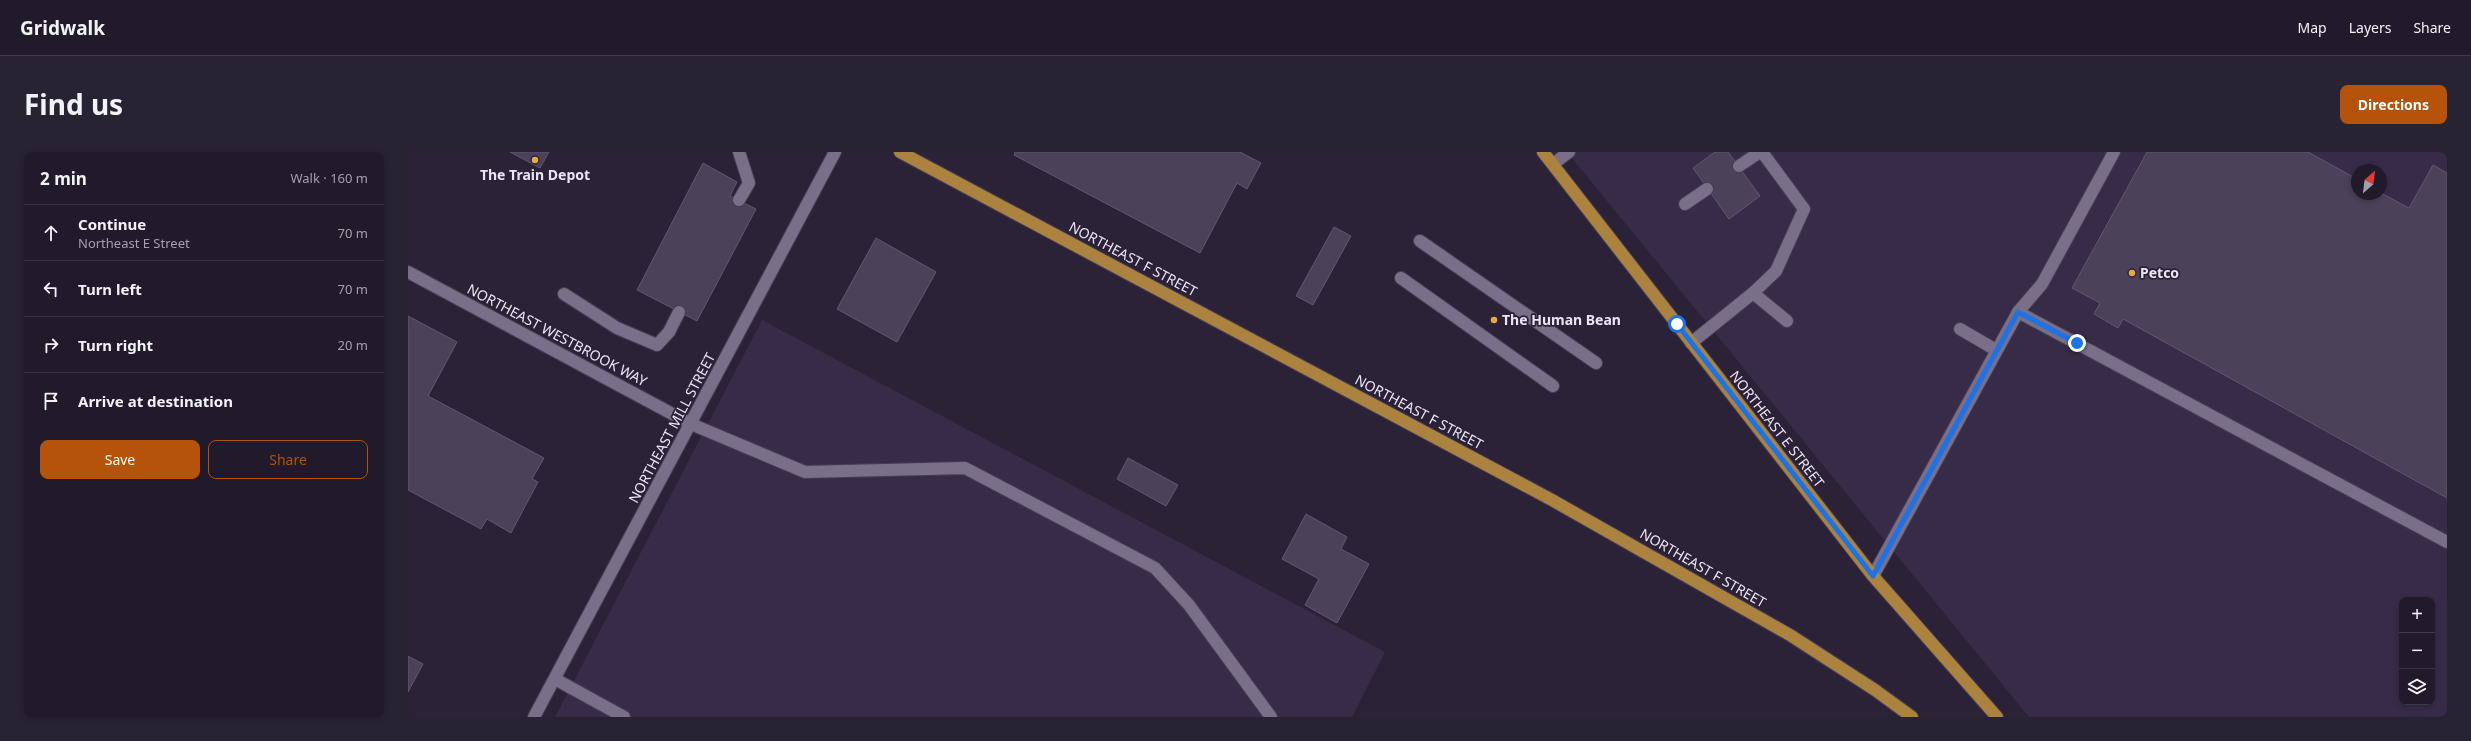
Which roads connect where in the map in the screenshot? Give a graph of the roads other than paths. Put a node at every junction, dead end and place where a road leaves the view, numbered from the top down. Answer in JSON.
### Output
{"nodes":[{"id":1,"x":739,"y":152,"type":"edge"},
{"id":2,"x":835,"y":152,"type":"edge"},
{"id":3,"x":900,"y":152,"type":"edge"},
{"id":4,"x":1543,"y":152,"type":"edge"},
{"id":5,"x":1569,"y":152,"type":"edge"},
{"id":6,"x":1761,"y":152,"type":"edge"},
{"id":7,"x":2114,"y":152,"type":"edge"},
{"id":8,"x":1553,"y":164,"type":"junction"},
{"id":9,"x":1739,"y":166,"type":"dead end"},
{"id":10,"x":1707,"y":189,"type":"dead end"},
{"id":11,"x":739,"y":200,"type":"dead end"},
{"id":12,"x":1685,"y":204,"type":"dead end"},
{"id":13,"x":1420,"y":241,"type":"dead end"},
{"id":14,"x":408,"y":272,"type":"edge"},
{"id":15,"x":1401,"y":278,"type":"dead end"},
{"id":16,"x":1752,"y":293,"type":"junction"},
{"id":17,"x":564,"y":294,"type":"dead end"},
{"id":18,"x":679,"y":312,"type":"dead end"},
{"id":19,"x":2018,"y":312,"type":"junction"},
{"id":20,"x":1787,"y":322,"type":"dead end"},
{"id":21,"x":1960,"y":329,"type":"dead end"},
{"id":22,"x":1691,"y":343,"type":"junction"},
{"id":23,"x":1996,"y":350,"type":"junction"},
{"id":24,"x":1596,"y":363,"type":"dead end"},
{"id":25,"x":1553,"y":386,"type":"dead end"},
{"id":26,"x":691,"y":424,"type":"junction"},
{"id":27,"x":2447,"y":542,"type":"edge"},
{"id":28,"x":1873,"y":576,"type":"junction"},
{"id":29,"x":555,"y":679,"type":"junction"},
{"id":30,"x":534,"y":717,"type":"edge"},
{"id":31,"x":624,"y":717,"type":"edge"},
{"id":32,"x":1271,"y":717,"type":"edge"},
{"id":33,"x":1912,"y":717,"type":"edge"},
{"id":34,"x":1997,"y":717,"type":"edge"}],
"edges":[{"from":1,"to":11,"type":"street"},
{"from":2,"to":26,"type":"street","name":"NORTHEAST MILL STREET"},
{"from":3,"to":33,"type":"main road","name":"NORTHEAST F STREET"},
{"from":4,"to":8,"type":"main road","name":"NORTHEAST E STREET"},
{"from":5,"to":8,"type":"street"},
{"from":6,"to":9,"type":"street"},
{"from":6,"to":16,"type":"street"},
{"from":7,"to":19,"type":"street"},
{"from":8,"to":22,"type":"main road","name":"NORTHEAST E STREET"},
{"from":10,"to":12,"type":"street"},
{"from":13,"to":24,"type":"street"},
{"from":14,"to":26,"type":"street","name":"NORTHEAST WESTBROOK WAY"},
{"from":15,"to":25,"type":"street"},
{"from":16,"to":20,"type":"street"},
{"from":16,"to":22,"type":"street"},
{"from":17,"to":18,"type":"street"},
{"from":19,"to":23,"type":"street"},
{"from":19,"to":27,"type":"street"},
{"from":21,"to":23,"type":"street"},
{"from":22,"to":28,"type":"main road","name":"NORTHEAST E STREET"},
{"from":23,"to":28,"type":"street"},
{"from":26,"to":29,"type":"street","name":"NORTHEAST MILL STREET"},
{"from":26,"to":32,"type":"street","name":"NORTHEAST WESTBROOK WAY"},
{"from":28,"to":34,"type":"main road","name":"NORTHEAST E STREET"},
{"from":29,"to":30,"type":"street","name":"NORTHEAST MILL STREET"},
{"from":29,"to":31,"type":"street"}]}
